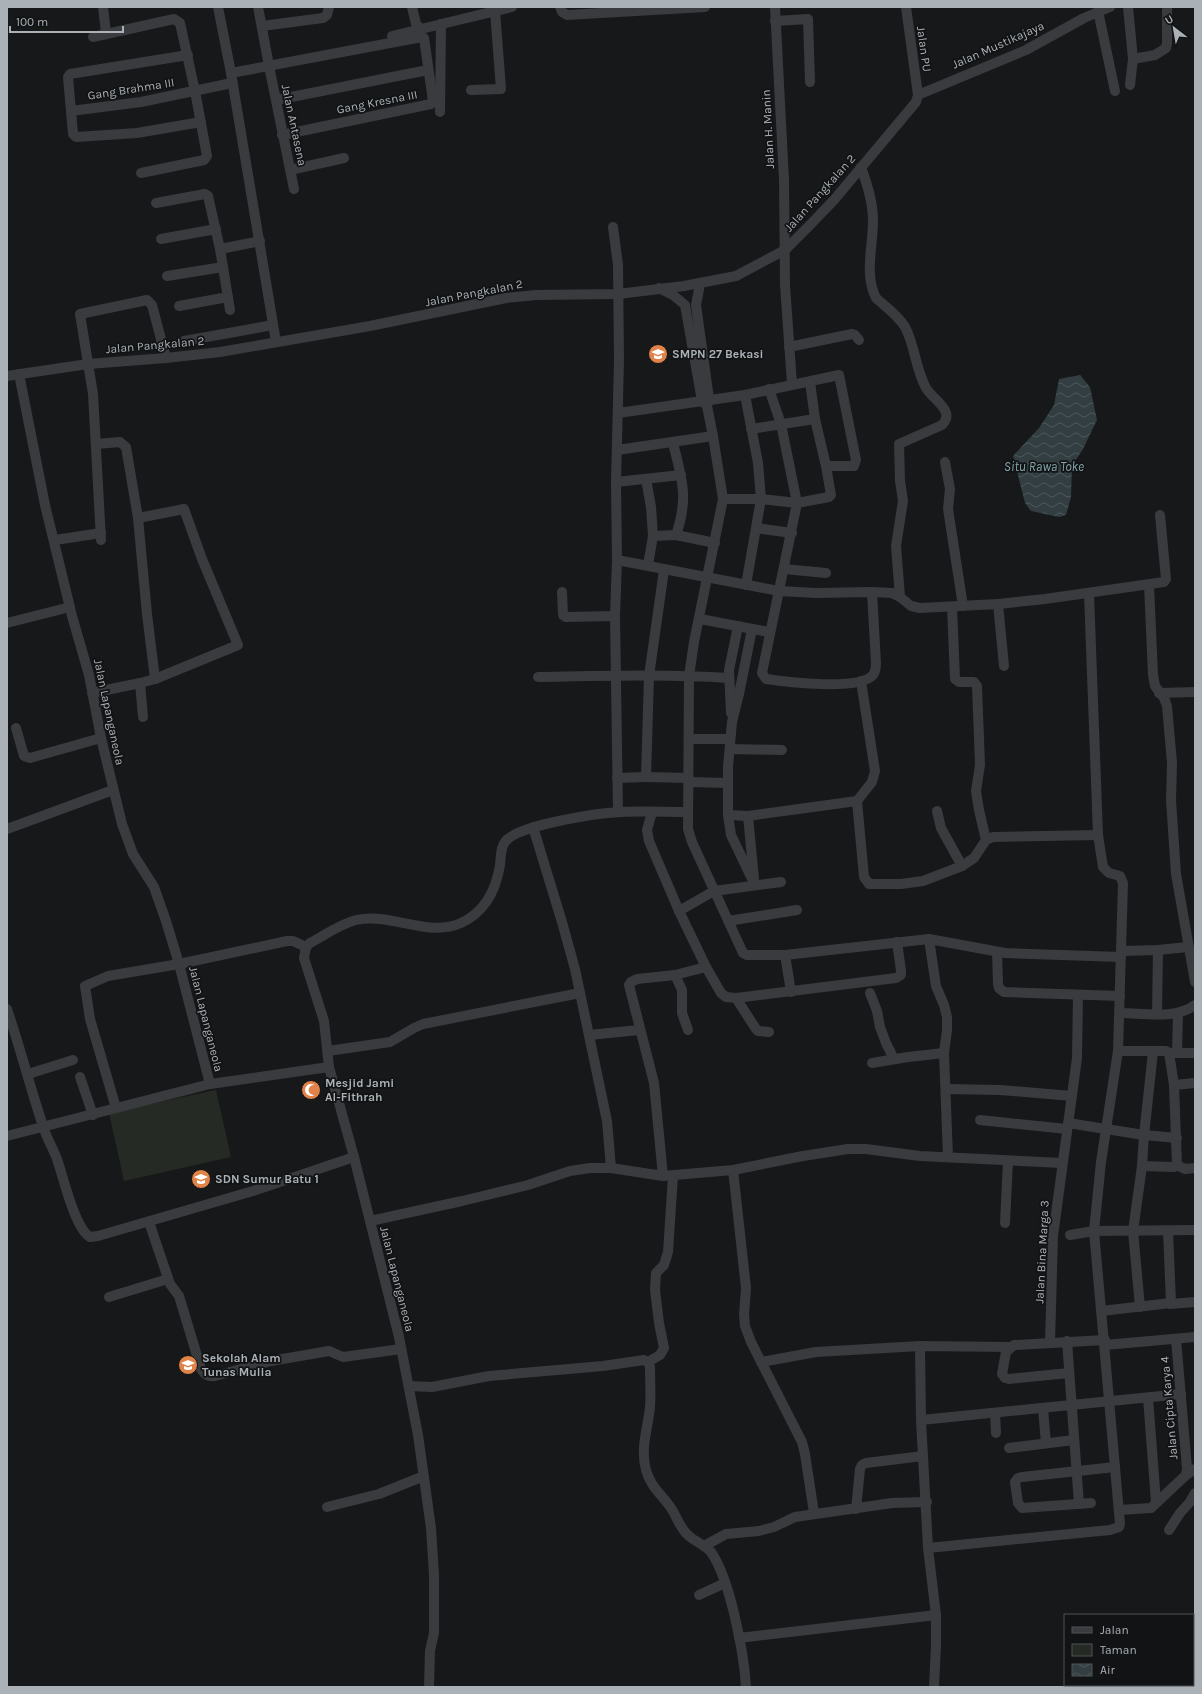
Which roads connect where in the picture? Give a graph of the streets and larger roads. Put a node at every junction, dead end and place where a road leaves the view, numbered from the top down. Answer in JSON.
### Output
{"nodes":[{"id":1,"x":103,"y":7,"type":"edge"},
{"id":2,"x":218,"y":7,"type":"edge"},
{"id":3,"x":258,"y":7,"type":"edge"},
{"id":4,"x":329,"y":7,"type":"edge"},
{"id":5,"x":412,"y":7,"type":"edge"},
{"id":6,"x":512,"y":7,"type":"edge"},
{"id":7,"x":560,"y":7,"type":"edge"},
{"id":8,"x":702,"y":7,"type":"edge"},
{"id":9,"x":775,"y":7,"type":"edge"},
{"id":10,"x":906,"y":7,"type":"edge"},
{"id":11,"x":1110,"y":7,"type":"edge"},
{"id":12,"x":1128,"y":7,"type":"edge"},
{"id":13,"x":1167,"y":7,"type":"edge"},
{"id":14,"x":495,"y":11,"type":"junction"},
{"id":15,"x":1098,"y":11,"type":"junction"},
{"id":16,"x":775,"y":21,"type":"junction"},
{"id":17,"x":441,"y":24,"type":"junction"},
{"id":18,"x":262,"y":26,"type":"junction"},
{"id":19,"x":106,"y":33,"type":"junction"},
{"id":20,"x":422,"y":33,"type":"junction"},
{"id":21,"x":93,"y":37,"type":"dead end"},
{"id":22,"x":188,"y":55,"type":"junction"},
{"id":23,"x":1133,"y":59,"type":"junction"},
{"id":24,"x":269,"y":66,"type":"junction"},
{"id":25,"x":428,"y":70,"type":"junction"},
{"id":26,"x":232,"y":78,"type":"junction"},
{"id":27,"x":810,"y":82,"type":"dead end"},
{"id":28,"x":1130,"y":85,"type":"dead end"},
{"id":29,"x":471,"y":90,"type":"dead end"},
{"id":30,"x":195,"y":91,"type":"junction"},
{"id":31,"x":1115,"y":91,"type":"dead end"},
{"id":32,"x":918,"y":95,"type":"junction"},
{"id":33,"x":276,"y":100,"type":"junction"},
{"id":34,"x":71,"y":111,"type":"junction"},
{"id":35,"x":440,"y":112,"type":"dead end"},
{"id":36,"x":201,"y":122,"type":"junction"},
{"id":37,"x":282,"y":134,"type":"junction"},
{"id":38,"x":344,"y":158,"type":"dead end"},
{"id":39,"x":861,"y":167,"type":"junction"},
{"id":40,"x":290,"y":170,"type":"junction"},
{"id":41,"x":141,"y":173,"type":"dead end"},
{"id":42,"x":294,"y":189,"type":"dead end"},
{"id":43,"x":156,"y":204,"type":"dead end"},
{"id":44,"x":613,"y":227,"type":"dead end"},
{"id":45,"x":216,"y":229,"type":"junction"},
{"id":46,"x":161,"y":239,"type":"dead end"},
{"id":47,"x":260,"y":241,"type":"junction"},
{"id":48,"x":220,"y":249,"type":"junction"},
{"id":49,"x":785,"y":250,"type":"junction"},
{"id":50,"x":223,"y":267,"type":"junction"},
{"id":51,"x":167,"y":276,"type":"dead end"},
{"id":52,"x":700,"y":284,"type":"junction"},
{"id":53,"x":659,"y":288,"type":"junction"},
{"id":54,"x":618,"y":294,"type":"junction"},
{"id":55,"x":228,"y":297,"type":"junction"},
{"id":56,"x":696,"y":304,"type":"junction"},
{"id":57,"x":178,"y":306,"type":"dead end"},
{"id":58,"x":686,"y":307,"type":"junction"},
{"id":59,"x":230,"y":310,"type":"dead end"},
{"id":60,"x":273,"y":325,"type":"junction"},
{"id":61,"x":859,"y":340,"type":"dead end"},
{"id":62,"x":184,"y":341,"type":"dead end"},
{"id":63,"x":276,"y":342,"type":"junction"},
{"id":64,"x":789,"y":347,"type":"junction"},
{"id":65,"x":166,"y":358,"type":"junction"},
{"id":66,"x":88,"y":364,"type":"junction"},
{"id":67,"x":19,"y":374,"type":"junction"},
{"id":68,"x":7,"y":376,"type":"edge"},
{"id":69,"x":810,"y":382,"type":"junction"},
{"id":70,"x":792,"y":384,"type":"junction"},
{"id":71,"x":769,"y":389,"type":"junction"},
{"id":72,"x":745,"y":395,"type":"junction"},
{"id":73,"x":706,"y":402,"type":"junction"},
{"id":74,"x":618,"y":413,"type":"junction"},
{"id":75,"x":815,"y":419,"type":"junction"},
{"id":76,"x":781,"y":424,"type":"junction"},
{"id":77,"x":751,"y":429,"type":"junction"},
{"id":78,"x":714,"y":436,"type":"junction"},
{"id":79,"x":674,"y":443,"type":"junction"},
{"id":80,"x":96,"y":444,"type":"junction"},
{"id":81,"x":617,"y":450,"type":"junction"},
{"id":82,"x":945,"y":462,"type":"dead end"},
{"id":83,"x":826,"y":466,"type":"junction"},
{"id":84,"x":681,"y":475,"type":"junction"},
{"id":85,"x":646,"y":479,"type":"junction"},
{"id":86,"x":616,"y":482,"type":"junction"},
{"id":87,"x":723,"y":499,"type":"junction"},
{"id":88,"x":761,"y":499,"type":"junction"},
{"id":89,"x":797,"y":503,"type":"junction"},
{"id":90,"x":1160,"y":515,"type":"dead end"},
{"id":91,"x":138,"y":518,"type":"junction"},
{"id":92,"x":756,"y":528,"type":"junction"},
{"id":93,"x":792,"y":533,"type":"junction"},
{"id":94,"x":676,"y":535,"type":"junction"},
{"id":95,"x":653,"y":536,"type":"junction"},
{"id":96,"x":54,"y":540,"type":"junction"},
{"id":97,"x":715,"y":543,"type":"junction"},
{"id":98,"x":617,"y":560,"type":"junction"},
{"id":99,"x":648,"y":565,"type":"junction"},
{"id":100,"x":784,"y":569,"type":"junction"},
{"id":101,"x":664,"y":570,"type":"junction"},
{"id":102,"x":826,"y":573,"type":"dead end"},
{"id":103,"x":708,"y":578,"type":"junction"},
{"id":104,"x":746,"y":585,"type":"junction"},
{"id":105,"x":1149,"y":585,"type":"junction"},
{"id":106,"x":779,"y":591,"type":"junction"},
{"id":107,"x":562,"y":592,"type":"dead end"},
{"id":108,"x":872,"y":592,"type":"junction"},
{"id":109,"x":1089,"y":594,"type":"junction"},
{"id":110,"x":900,"y":597,"type":"junction"},
{"id":111,"x":998,"y":604,"type":"junction"},
{"id":112,"x":963,"y":606,"type":"junction"},
{"id":113,"x":70,"y":607,"type":"junction"},
{"id":114,"x":952,"y":607,"type":"junction"},
{"id":115,"x":614,"y":616,"type":"junction"},
{"id":116,"x":700,"y":619,"type":"junction"},
{"id":117,"x":7,"y":623,"type":"edge"},
{"id":118,"x":738,"y":626,"type":"junction"},
{"id":119,"x":752,"y":629,"type":"junction"},
{"id":120,"x":769,"y":632,"type":"junction"},
{"id":121,"x":1004,"y":666,"type":"dead end"},
{"id":122,"x":616,"y":675,"type":"junction"},
{"id":123,"x":649,"y":676,"type":"junction"},
{"id":124,"x":689,"y":676,"type":"junction"},
{"id":125,"x":538,"y":677,"type":"dead end"},
{"id":126,"x":729,"y":678,"type":"junction"},
{"id":127,"x":155,"y":679,"type":"junction"},
{"id":128,"x":861,"y":682,"type":"junction"},
{"id":129,"x":140,"y":683,"type":"junction"},
{"id":130,"x":1195,"y":692,"type":"edge"},
{"id":131,"x":92,"y":693,"type":"junction"},
{"id":132,"x":1159,"y":693,"type":"junction"},
{"id":133,"x":143,"y":718,"type":"dead end"},
{"id":134,"x":732,"y":722,"type":"junction"},
{"id":135,"x":16,"y":728,"type":"dead end"},
{"id":136,"x":101,"y":738,"type":"junction"},
{"id":137,"x":690,"y":739,"type":"junction"},
{"id":138,"x":730,"y":744,"type":"junction"},
{"id":139,"x":782,"y":750,"type":"dead end"},
{"id":140,"x":646,"y":777,"type":"junction"},
{"id":141,"x":617,"y":778,"type":"junction"},
{"id":142,"x":689,"y":780,"type":"junction"},
{"id":143,"x":728,"y":783,"type":"junction"},
{"id":144,"x":113,"y":790,"type":"junction"},
{"id":145,"x":857,"y":801,"type":"junction"},
{"id":146,"x":937,"y":811,"type":"dead end"},
{"id":147,"x":618,"y":812,"type":"junction"},
{"id":148,"x":652,"y":812,"type":"junction"},
{"id":149,"x":688,"y":812,"type":"junction"},
{"id":150,"x":728,"y":815,"type":"junction"},
{"id":151,"x":748,"y":816,"type":"junction"},
{"id":152,"x":533,"y":828,"type":"junction"},
{"id":153,"x":7,"y":829,"type":"edge"},
{"id":154,"x":1098,"y":835,"type":"junction"},
{"id":155,"x":986,"y":840,"type":"junction"},
{"id":156,"x":962,"y":866,"type":"junction"},
{"id":157,"x":781,"y":882,"type":"dead end"},
{"id":158,"x":755,"y":884,"type":"junction"},
{"id":159,"x":714,"y":891,"type":"junction"},
{"id":160,"x":797,"y":910,"type":"dead end"},
{"id":161,"x":679,"y":911,"type":"junction"},
{"id":162,"x":728,"y":921,"type":"junction"},
{"id":163,"x":929,"y":939,"type":"junction"},
{"id":164,"x":1190,"y":941,"type":"edge"},
{"id":165,"x":897,"y":942,"type":"junction"},
{"id":166,"x":306,"y":947,"type":"junction"},
{"id":167,"x":1158,"y":950,"type":"junction"},
{"id":168,"x":997,"y":952,"type":"junction"},
{"id":169,"x":1121,"y":954,"type":"junction"},
{"id":170,"x":785,"y":955,"type":"junction"},
{"id":171,"x":179,"y":964,"type":"junction"},
{"id":172,"x":706,"y":967,"type":"junction"},
{"id":173,"x":675,"y":975,"type":"junction"},
{"id":174,"x":1195,"y":982,"type":"edge"},
{"id":175,"x":791,"y":992,"type":"junction"},
{"id":176,"x":580,"y":993,"type":"junction"},
{"id":177,"x":870,"y":993,"type":"dead end"},
{"id":178,"x":1078,"y":995,"type":"junction"},
{"id":179,"x":1120,"y":996,"type":"junction"},
{"id":180,"x":736,"y":998,"type":"junction"},
{"id":181,"x":1195,"y":1005,"type":"edge"},
{"id":182,"x":7,"y":1009,"type":"edge"},
{"id":183,"x":1120,"y":1013,"type":"junction"},
{"id":184,"x":1178,"y":1013,"type":"junction"},
{"id":185,"x":1157,"y":1014,"type":"junction"},
{"id":186,"x":639,"y":1030,"type":"junction"},
{"id":187,"x":688,"y":1030,"type":"dead end"},
{"id":188,"x":769,"y":1032,"type":"dead end"},
{"id":189,"x":589,"y":1035,"type":"junction"},
{"id":190,"x":328,"y":1051,"type":"junction"},
{"id":191,"x":1118,"y":1051,"type":"junction"},
{"id":192,"x":1153,"y":1052,"type":"junction"},
{"id":193,"x":944,"y":1053,"type":"junction"},
{"id":194,"x":1174,"y":1053,"type":"junction"},
{"id":195,"x":1195,"y":1053,"type":"edge"},
{"id":196,"x":894,"y":1059,"type":"junction"},
{"id":197,"x":73,"y":1060,"type":"dead end"},
{"id":198,"x":872,"y":1063,"type":"dead end"},
{"id":199,"x":329,"y":1067,"type":"junction"},
{"id":200,"x":28,"y":1074,"type":"junction"},
{"id":201,"x":80,"y":1077,"type":"dead end"},
{"id":202,"x":210,"y":1084,"type":"junction"},
{"id":203,"x":1195,"y":1084,"type":"edge"},
{"id":204,"x":1174,"y":1085,"type":"junction"},
{"id":205,"x":946,"y":1089,"type":"junction"},
{"id":206,"x":1072,"y":1096,"type":"junction"},
{"id":207,"x":116,"y":1108,"type":"junction"},
{"id":208,"x":93,"y":1115,"type":"junction"},
{"id":209,"x":980,"y":1120,"type":"dead end"},
{"id":210,"x":43,"y":1126,"type":"junction"},
{"id":211,"x":1068,"y":1126,"type":"junction"},
{"id":212,"x":1106,"y":1129,"type":"junction"},
{"id":213,"x":1144,"y":1135,"type":"junction"},
{"id":214,"x":7,"y":1136,"type":"edge"},
{"id":215,"x":1177,"y":1138,"type":"junction"},
{"id":216,"x":354,"y":1157,"type":"junction"},
{"id":217,"x":948,"y":1157,"type":"junction"},
{"id":218,"x":1008,"y":1161,"type":"junction"},
{"id":219,"x":1062,"y":1163,"type":"junction"},
{"id":220,"x":1177,"y":1165,"type":"junction"},
{"id":221,"x":1142,"y":1166,"type":"junction"},
{"id":222,"x":611,"y":1168,"type":"junction"},
{"id":223,"x":1195,"y":1168,"type":"edge"},
{"id":224,"x":732,"y":1170,"type":"junction"},
{"id":225,"x":668,"y":1176,"type":"junction"},
{"id":226,"x":370,"y":1221,"type":"junction"},
{"id":227,"x":149,"y":1222,"type":"junction"},
{"id":228,"x":1005,"y":1223,"type":"dead end"},
{"id":229,"x":1195,"y":1230,"type":"edge"},
{"id":230,"x":1094,"y":1231,"type":"junction"},
{"id":231,"x":1133,"y":1231,"type":"junction"},
{"id":232,"x":1168,"y":1231,"type":"junction"},
{"id":233,"x":1070,"y":1235,"type":"dead end"},
{"id":234,"x":168,"y":1279,"type":"junction"},
{"id":235,"x":109,"y":1297,"type":"dead end"},
{"id":236,"x":1195,"y":1302,"type":"edge"},
{"id":237,"x":1170,"y":1304,"type":"junction"},
{"id":238,"x":1140,"y":1307,"type":"junction"},
{"id":239,"x":1101,"y":1311,"type":"junction"},
{"id":240,"x":1195,"y":1337,"type":"edge"},
{"id":241,"x":1176,"y":1339,"type":"junction"},
{"id":242,"x":1067,"y":1341,"type":"junction"},
{"id":243,"x":1105,"y":1342,"type":"junction"},
{"id":244,"x":1050,"y":1343,"type":"junction"},
{"id":245,"x":920,"y":1346,"type":"junction"},
{"id":246,"x":1011,"y":1347,"type":"junction"},
{"id":247,"x":401,"y":1349,"type":"junction"},
{"id":248,"x":648,"y":1362,"type":"junction"},
{"id":249,"x":761,"y":1362,"type":"junction"},
{"id":250,"x":1069,"y":1373,"type":"junction"},
{"id":251,"x":409,"y":1386,"type":"junction"},
{"id":252,"x":1181,"y":1394,"type":"junction"},
{"id":253,"x":1148,"y":1398,"type":"junction"},
{"id":254,"x":1110,"y":1402,"type":"junction"},
{"id":255,"x":1072,"y":1406,"type":"junction"},
{"id":256,"x":1043,"y":1409,"type":"junction"},
{"id":257,"x":995,"y":1413,"type":"junction"},
{"id":258,"x":921,"y":1420,"type":"junction"},
{"id":259,"x":996,"y":1433,"type":"dead end"},
{"id":260,"x":1074,"y":1440,"type":"junction"},
{"id":261,"x":1046,"y":1443,"type":"junction"},
{"id":262,"x":1009,"y":1448,"type":"dead end"},
{"id":263,"x":923,"y":1456,"type":"junction"},
{"id":264,"x":1115,"y":1467,"type":"junction"},
{"id":265,"x":1195,"y":1469,"type":"edge"},
{"id":266,"x":1076,"y":1471,"type":"junction"},
{"id":267,"x":1186,"y":1475,"type":"junction"},
{"id":268,"x":424,"y":1476,"type":"junction"},
{"id":269,"x":1195,"y":1493,"type":"edge"},
{"id":270,"x":927,"y":1502,"type":"junction"},
{"id":271,"x":1156,"y":1502,"type":"junction"},
{"id":272,"x":1091,"y":1503,"type":"dead end"},
{"id":273,"x":1078,"y":1504,"type":"junction"},
{"id":274,"x":327,"y":1507,"type":"dead end"},
{"id":275,"x":856,"y":1509,"type":"junction"},
{"id":276,"x":1119,"y":1510,"type":"junction"},
{"id":277,"x":814,"y":1513,"type":"junction"},
{"id":278,"x":1169,"y":1530,"type":"dead end"},
{"id":279,"x":704,"y":1546,"type":"junction"},
{"id":280,"x":928,"y":1548,"type":"junction"},
{"id":281,"x":725,"y":1583,"type":"junction"},
{"id":282,"x":698,"y":1595,"type":"dead end"},
{"id":283,"x":936,"y":1615,"type":"junction"},
{"id":284,"x":739,"y":1638,"type":"junction"},
{"id":285,"x":429,"y":1687,"type":"edge"},
{"id":286,"x":746,"y":1687,"type":"edge"},
{"id":287,"x":934,"y":1687,"type":"edge"}],
"edges":[{"from":1,"to":19,"type":"street"},
{"from":2,"to":26,"type":"street"},
{"from":3,"to":18,"type":"street","name":"Jalan Antasena"},
{"from":4,"to":18,"type":"street"},
{"from":5,"to":20,"type":"street","name":"Gang Kresna III"},
{"from":6,"to":14,"type":"street","name":"Gang Brahma III"},
{"from":7,"to":8,"type":"street"},
{"from":9,"to":16,"type":"street","name":"Jalan H. Manin"},
{"from":10,"to":32,"type":"street","name":"Jalan PU"},
{"from":11,"to":15,"type":"street","name":"Jalan Mustikajaya"},
{"from":12,"to":23,"type":"street"},
{"from":13,"to":23,"type":"street"},
{"from":14,"to":17,"type":"street","name":"Gang Brahma III"},
{"from":14,"to":29,"type":"street"},
{"from":15,"to":31,"type":"street"},
{"from":15,"to":32,"type":"street","name":"Jalan Mustikajaya"},
{"from":16,"to":27,"type":"street"},
{"from":16,"to":49,"type":"street","name":"Jalan H. Manin"},
{"from":17,"to":20,"type":"street","name":"Gang Brahma III"},
{"from":17,"to":35,"type":"street"},
{"from":18,"to":24,"type":"street","name":"Jalan Antasena"},
{"from":19,"to":21,"type":"street"},
{"from":19,"to":22,"type":"street"},
{"from":20,"to":24,"type":"street","name":"Gang Brahma III"},
{"from":20,"to":25,"type":"street","name":"Gang Kresna III"},
{"from":22,"to":30,"type":"street"},
{"from":22,"to":34,"type":"street"},
{"from":23,"to":28,"type":"street"},
{"from":24,"to":26,"type":"street","name":"Gang Brahma III"},
{"from":24,"to":33,"type":"street","name":"Jalan Antasena"},
{"from":25,"to":33,"type":"street"},
{"from":25,"to":37,"type":"street","name":"Gang Kresna III"},
{"from":26,"to":30,"type":"street","name":"Gang Brahma III"},
{"from":26,"to":47,"type":"street"},
{"from":30,"to":34,"type":"street","name":"Gang Brahma III"},
{"from":30,"to":36,"type":"street"},
{"from":32,"to":39,"type":"street","name":"Jalan Pangkalan 2"},
{"from":33,"to":37,"type":"street","name":"Jalan Antasena"},
{"from":34,"to":36,"type":"street"},
{"from":36,"to":41,"type":"street"},
{"from":37,"to":40,"type":"street","name":"Jalan Antasena"},
{"from":38,"to":40,"type":"street"},
{"from":39,"to":49,"type":"street","name":"Jalan Pangkalan 2"},
{"from":39,"to":110,"type":"street"},
{"from":40,"to":42,"type":"street","name":"Jalan Antasena"},
{"from":43,"to":45,"type":"street"},
{"from":44,"to":54,"type":"street"},
{"from":45,"to":46,"type":"street"},
{"from":45,"to":48,"type":"street"},
{"from":47,"to":48,"type":"street"},
{"from":47,"to":60,"type":"street"},
{"from":48,"to":50,"type":"street"},
{"from":49,"to":52,"type":"street","name":"Jalan Pangkalan 2"},
{"from":49,"to":64,"type":"street","name":"Jalan H. Manin"},
{"from":50,"to":51,"type":"street"},
{"from":50,"to":55,"type":"street"},
{"from":52,"to":53,"type":"street","name":"Jalan Pangkalan 2"},
{"from":52,"to":56,"type":"street"},
{"from":53,"to":54,"type":"street","name":"Jalan Pangkalan 2"},
{"from":53,"to":58,"type":"street"},
{"from":54,"to":63,"type":"street","name":"Jalan Pangkalan 2"},
{"from":54,"to":74,"type":"street"},
{"from":55,"to":57,"type":"street"},
{"from":55,"to":59,"type":"street"},
{"from":56,"to":58,"type":"street"},
{"from":56,"to":73,"type":"street"},
{"from":58,"to":73,"type":"street"},
{"from":60,"to":62,"type":"street"},
{"from":60,"to":63,"type":"street"},
{"from":61,"to":64,"type":"street"},
{"from":63,"to":65,"type":"street","name":"Jalan Pangkalan 2"},
{"from":64,"to":70,"type":"street","name":"Jalan H. Manin"},
{"from":65,"to":66,"type":"street","name":"Jalan Pangkalan 2"},
{"from":65,"to":66,"type":"street"},
{"from":66,"to":67,"type":"street","name":"Jalan Pangkalan 2"},
{"from":66,"to":80,"type":"street"},
{"from":67,"to":68,"type":"street","name":"Jalan Pangkalan 2"},
{"from":67,"to":96,"type":"street","name":"Jalan Lapanganeola"},
{"from":69,"to":70,"type":"street"},
{"from":69,"to":75,"type":"street"},
{"from":69,"to":83,"type":"street"},
{"from":70,"to":71,"type":"street"},
{"from":71,"to":72,"type":"street"},
{"from":71,"to":76,"type":"street"},
{"from":72,"to":73,"type":"street"},
{"from":72,"to":77,"type":"street"},
{"from":73,"to":74,"type":"street"},
{"from":73,"to":78,"type":"street"},
{"from":74,"to":81,"type":"street"},
{"from":75,"to":76,"type":"street"},
{"from":75,"to":83,"type":"street"},
{"from":76,"to":77,"type":"street"},
{"from":76,"to":89,"type":"street"},
{"from":77,"to":88,"type":"street"},
{"from":78,"to":79,"type":"street"},
{"from":78,"to":87,"type":"street"},
{"from":79,"to":81,"type":"street"},
{"from":79,"to":84,"type":"street"},
{"from":80,"to":91,"type":"street"},
{"from":80,"to":96,"type":"street"},
{"from":81,"to":86,"type":"street"},
{"from":82,"to":112,"type":"street"},
{"from":83,"to":89,"type":"street"},
{"from":84,"to":85,"type":"street"},
{"from":84,"to":94,"type":"street"},
{"from":85,"to":86,"type":"street"},
{"from":85,"to":95,"type":"street"},
{"from":86,"to":98,"type":"street"},
{"from":87,"to":88,"type":"street"},
{"from":87,"to":97,"type":"street"},
{"from":88,"to":89,"type":"street"},
{"from":88,"to":92,"type":"street"},
{"from":89,"to":93,"type":"street"},
{"from":90,"to":105,"type":"street"},
{"from":91,"to":127,"type":"street"},
{"from":91,"to":127,"type":"street"},
{"from":92,"to":93,"type":"street"},
{"from":92,"to":104,"type":"street"},
{"from":93,"to":100,"type":"street"},
{"from":94,"to":95,"type":"street"},
{"from":94,"to":97,"type":"street"},
{"from":95,"to":99,"type":"street"},
{"from":96,"to":113,"type":"street","name":"Jalan Lapanganeola"},
{"from":97,"to":103,"type":"street"},
{"from":98,"to":99,"type":"street"},
{"from":98,"to":115,"type":"street"},
{"from":99,"to":101,"type":"street"},
{"from":100,"to":102,"type":"street"},
{"from":100,"to":106,"type":"street"},
{"from":101,"to":103,"type":"street"},
{"from":101,"to":123,"type":"street"},
{"from":103,"to":104,"type":"street"},
{"from":103,"to":116,"type":"street"},
{"from":104,"to":106,"type":"street"},
{"from":105,"to":109,"type":"street"},
{"from":105,"to":132,"type":"street"},
{"from":106,"to":108,"type":"street"},
{"from":106,"to":120,"type":"street"},
{"from":107,"to":115,"type":"street"},
{"from":108,"to":110,"type":"street"},
{"from":108,"to":128,"type":"street"},
{"from":109,"to":111,"type":"street"},
{"from":109,"to":154,"type":"street"},
{"from":110,"to":114,"type":"street"},
{"from":111,"to":112,"type":"street"},
{"from":111,"to":121,"type":"street"},
{"from":112,"to":114,"type":"street"},
{"from":113,"to":117,"type":"street"},
{"from":113,"to":131,"type":"street","name":"Jalan Lapanganeola"},
{"from":114,"to":155,"type":"street"},
{"from":115,"to":122,"type":"street"},
{"from":116,"to":118,"type":"street"},
{"from":116,"to":124,"type":"street"},
{"from":118,"to":119,"type":"street"},
{"from":118,"to":126,"type":"street"},
{"from":119,"to":120,"type":"street"},
{"from":119,"to":134,"type":"street"},
{"from":120,"to":128,"type":"street"},
{"from":122,"to":123,"type":"street"},
{"from":122,"to":125,"type":"street"},
{"from":122,"to":141,"type":"street"},
{"from":123,"to":124,"type":"street"},
{"from":123,"to":140,"type":"street"},
{"from":124,"to":126,"type":"street"},
{"from":124,"to":137,"type":"street"},
{"from":126,"to":134,"type":"street"},
{"from":127,"to":129,"type":"street"},
{"from":128,"to":145,"type":"street"},
{"from":129,"to":131,"type":"street"},
{"from":129,"to":133,"type":"street"},
{"from":130,"to":132,"type":"street"},
{"from":131,"to":136,"type":"street","name":"Jalan Lapanganeola"},
{"from":132,"to":164,"type":"street"},
{"from":134,"to":138,"type":"street"},
{"from":135,"to":136,"type":"street"},
{"from":136,"to":144,"type":"street","name":"Jalan Lapanganeola"},
{"from":137,"to":138,"type":"street"},
{"from":137,"to":142,"type":"street"},
{"from":138,"to":139,"type":"street"},
{"from":138,"to":143,"type":"street"},
{"from":140,"to":141,"type":"street"},
{"from":140,"to":142,"type":"street"},
{"from":141,"to":147,"type":"street"},
{"from":142,"to":143,"type":"street"},
{"from":142,"to":149,"type":"street"},
{"from":143,"to":150,"type":"street"},
{"from":144,"to":153,"type":"street"},
{"from":144,"to":171,"type":"street","name":"Jalan Lapanganeola"},
{"from":145,"to":151,"type":"street"},
{"from":145,"to":156,"type":"street"},
{"from":146,"to":156,"type":"street"},
{"from":147,"to":148,"type":"street"},
{"from":147,"to":152,"type":"street"},
{"from":148,"to":149,"type":"street"},
{"from":148,"to":161,"type":"street"},
{"from":149,"to":159,"type":"street"},
{"from":150,"to":151,"type":"street"},
{"from":150,"to":158,"type":"street"},
{"from":151,"to":158,"type":"street"},
{"from":152,"to":166,"type":"street"},
{"from":152,"to":176,"type":"street"},
{"from":154,"to":155,"type":"street"},
{"from":154,"to":169,"type":"street"},
{"from":155,"to":156,"type":"street"},
{"from":157,"to":158,"type":"street"},
{"from":158,"to":159,"type":"street"},
{"from":159,"to":161,"type":"street"},
{"from":159,"to":162,"type":"street"},
{"from":160,"to":162,"type":"street"},
{"from":161,"to":172,"type":"street"},
{"from":162,"to":170,"type":"street"},
{"from":163,"to":165,"type":"street"},
{"from":163,"to":168,"type":"street"},
{"from":163,"to":193,"type":"street"},
{"from":164,"to":167,"type":"street"},
{"from":164,"to":174,"type":"street"},
{"from":165,"to":170,"type":"street"},
{"from":165,"to":175,"type":"street"},
{"from":166,"to":171,"type":"street"},
{"from":166,"to":190,"type":"street"},
{"from":167,"to":169,"type":"street"},
{"from":167,"to":185,"type":"street"},
{"from":168,"to":169,"type":"street"},
{"from":168,"to":178,"type":"street"},
{"from":169,"to":179,"type":"street"},
{"from":170,"to":175,"type":"street"},
{"from":171,"to":202,"type":"street","name":"Jalan Lapanganeola"},
{"from":171,"to":207,"type":"street"},
{"from":172,"to":173,"type":"street"},
{"from":172,"to":180,"type":"street"},
{"from":173,"to":186,"type":"street"},
{"from":173,"to":187,"type":"street"},
{"from":175,"to":180,"type":"street"},
{"from":176,"to":189,"type":"street"},
{"from":176,"to":190,"type":"street"},
{"from":177,"to":196,"type":"street"},
{"from":178,"to":179,"type":"street"},
{"from":178,"to":206,"type":"street","name":"Jalan Bina Marga 3"},
{"from":179,"to":183,"type":"street"},
{"from":180,"to":188,"type":"street"},
{"from":181,"to":184,"type":"street"},
{"from":182,"to":200,"type":"street"},
{"from":183,"to":185,"type":"street"},
{"from":183,"to":191,"type":"street"},
{"from":184,"to":185,"type":"street"},
{"from":184,"to":194,"type":"street"},
{"from":186,"to":189,"type":"street"},
{"from":186,"to":225,"type":"street"},
{"from":189,"to":222,"type":"street"},
{"from":190,"to":199,"type":"street"},
{"from":191,"to":192,"type":"street"},
{"from":191,"to":212,"type":"street"},
{"from":192,"to":194,"type":"street"},
{"from":192,"to":213,"type":"street"},
{"from":193,"to":196,"type":"street"},
{"from":193,"to":205,"type":"street"},
{"from":194,"to":195,"type":"street"},
{"from":194,"to":204,"type":"street"},
{"from":196,"to":198,"type":"street"},
{"from":197,"to":200,"type":"street"},
{"from":199,"to":202,"type":"street","name":"Jalan Lapanganeola"},
{"from":199,"to":216,"type":"street","name":"Jalan Lapanganeola"},
{"from":200,"to":210,"type":"street"},
{"from":201,"to":208,"type":"street"},
{"from":202,"to":207,"type":"street"},
{"from":203,"to":204,"type":"street"},
{"from":204,"to":215,"type":"street"},
{"from":205,"to":206,"type":"street"},
{"from":205,"to":217,"type":"street"},
{"from":206,"to":211,"type":"street","name":"Jalan Bina Marga 3"},
{"from":207,"to":208,"type":"street"},
{"from":208,"to":210,"type":"street"},
{"from":209,"to":211,"type":"street"},
{"from":210,"to":214,"type":"street"},
{"from":210,"to":227,"type":"street"},
{"from":211,"to":212,"type":"street"},
{"from":211,"to":219,"type":"street","name":"Jalan Bina Marga 3"},
{"from":212,"to":213,"type":"street"},
{"from":212,"to":230,"type":"street"},
{"from":213,"to":215,"type":"street"},
{"from":213,"to":221,"type":"street"},
{"from":215,"to":220,"type":"street"},
{"from":216,"to":226,"type":"street","name":"Jalan Lapanganeola"},
{"from":216,"to":227,"type":"street"},
{"from":217,"to":218,"type":"street"},
{"from":217,"to":224,"type":"street"},
{"from":218,"to":219,"type":"street"},
{"from":218,"to":228,"type":"street"},
{"from":219,"to":244,"type":"street","name":"Jalan Bina Marga 3"},
{"from":220,"to":221,"type":"street"},
{"from":220,"to":223,"type":"street"},
{"from":221,"to":231,"type":"street"},
{"from":222,"to":225,"type":"street"},
{"from":222,"to":226,"type":"street"},
{"from":224,"to":225,"type":"street"},
{"from":224,"to":249,"type":"street"},
{"from":225,"to":248,"type":"street"},
{"from":226,"to":247,"type":"street","name":"Jalan Lapanganeola"},
{"from":227,"to":234,"type":"street"},
{"from":229,"to":232,"type":"street"},
{"from":230,"to":231,"type":"street"},
{"from":230,"to":233,"type":"street"},
{"from":230,"to":239,"type":"street"},
{"from":231,"to":232,"type":"street"},
{"from":231,"to":238,"type":"street"},
{"from":232,"to":237,"type":"street"},
{"from":234,"to":235,"type":"street"},
{"from":234,"to":247,"type":"street"},
{"from":236,"to":237,"type":"street"},
{"from":237,"to":238,"type":"street"},
{"from":238,"to":239,"type":"street"},
{"from":239,"to":243,"type":"street"},
{"from":240,"to":241,"type":"street"},
{"from":241,"to":243,"type":"street"},
{"from":241,"to":252,"type":"street","name":"Jalan Cipta Karya 4"},
{"from":242,"to":243,"type":"street"},
{"from":242,"to":244,"type":"street"},
{"from":242,"to":250,"type":"street"},
{"from":243,"to":254,"type":"street"},
{"from":244,"to":246,"type":"street"},
{"from":245,"to":246,"type":"street"},
{"from":245,"to":249,"type":"street"},
{"from":245,"to":258,"type":"street"},
{"from":246,"to":250,"type":"street"},
{"from":247,"to":251,"type":"street","name":"Jalan Lapanganeola"},
{"from":248,"to":251,"type":"street"},
{"from":248,"to":279,"type":"street"},
{"from":249,"to":277,"type":"street"},
{"from":250,"to":255,"type":"street"},
{"from":251,"to":268,"type":"street","name":"Jalan Lapanganeola"},
{"from":252,"to":253,"type":"street"},
{"from":252,"to":267,"type":"street","name":"Jalan Cipta Karya 4"},
{"from":253,"to":254,"type":"street"},
{"from":253,"to":271,"type":"street"},
{"from":254,"to":255,"type":"street"},
{"from":254,"to":264,"type":"street"},
{"from":255,"to":256,"type":"street"},
{"from":255,"to":260,"type":"street"},
{"from":256,"to":257,"type":"street"},
{"from":256,"to":261,"type":"street"},
{"from":257,"to":258,"type":"street"},
{"from":257,"to":259,"type":"street"},
{"from":258,"to":263,"type":"street"},
{"from":260,"to":261,"type":"street"},
{"from":260,"to":266,"type":"street"},
{"from":261,"to":262,"type":"street"},
{"from":263,"to":270,"type":"street"},
{"from":263,"to":275,"type":"street"},
{"from":264,"to":266,"type":"street"},
{"from":264,"to":276,"type":"street"},
{"from":265,"to":267,"type":"street"},
{"from":266,"to":273,"type":"street"},
{"from":266,"to":273,"type":"street"},
{"from":267,"to":271,"type":"street"},
{"from":268,"to":274,"type":"street"},
{"from":268,"to":285,"type":"street","name":"Jalan Lapanganeola"},
{"from":269,"to":278,"type":"street"},
{"from":270,"to":275,"type":"street"},
{"from":270,"to":280,"type":"street"},
{"from":271,"to":276,"type":"street"},
{"from":272,"to":273,"type":"street"},
{"from":275,"to":277,"type":"street"},
{"from":276,"to":280,"type":"street"},
{"from":277,"to":279,"type":"street"},
{"from":279,"to":281,"type":"street"},
{"from":280,"to":283,"type":"street"},
{"from":281,"to":282,"type":"street"},
{"from":281,"to":284,"type":"street"},
{"from":283,"to":284,"type":"street"},
{"from":283,"to":287,"type":"street"},
{"from":284,"to":286,"type":"street"}]}
